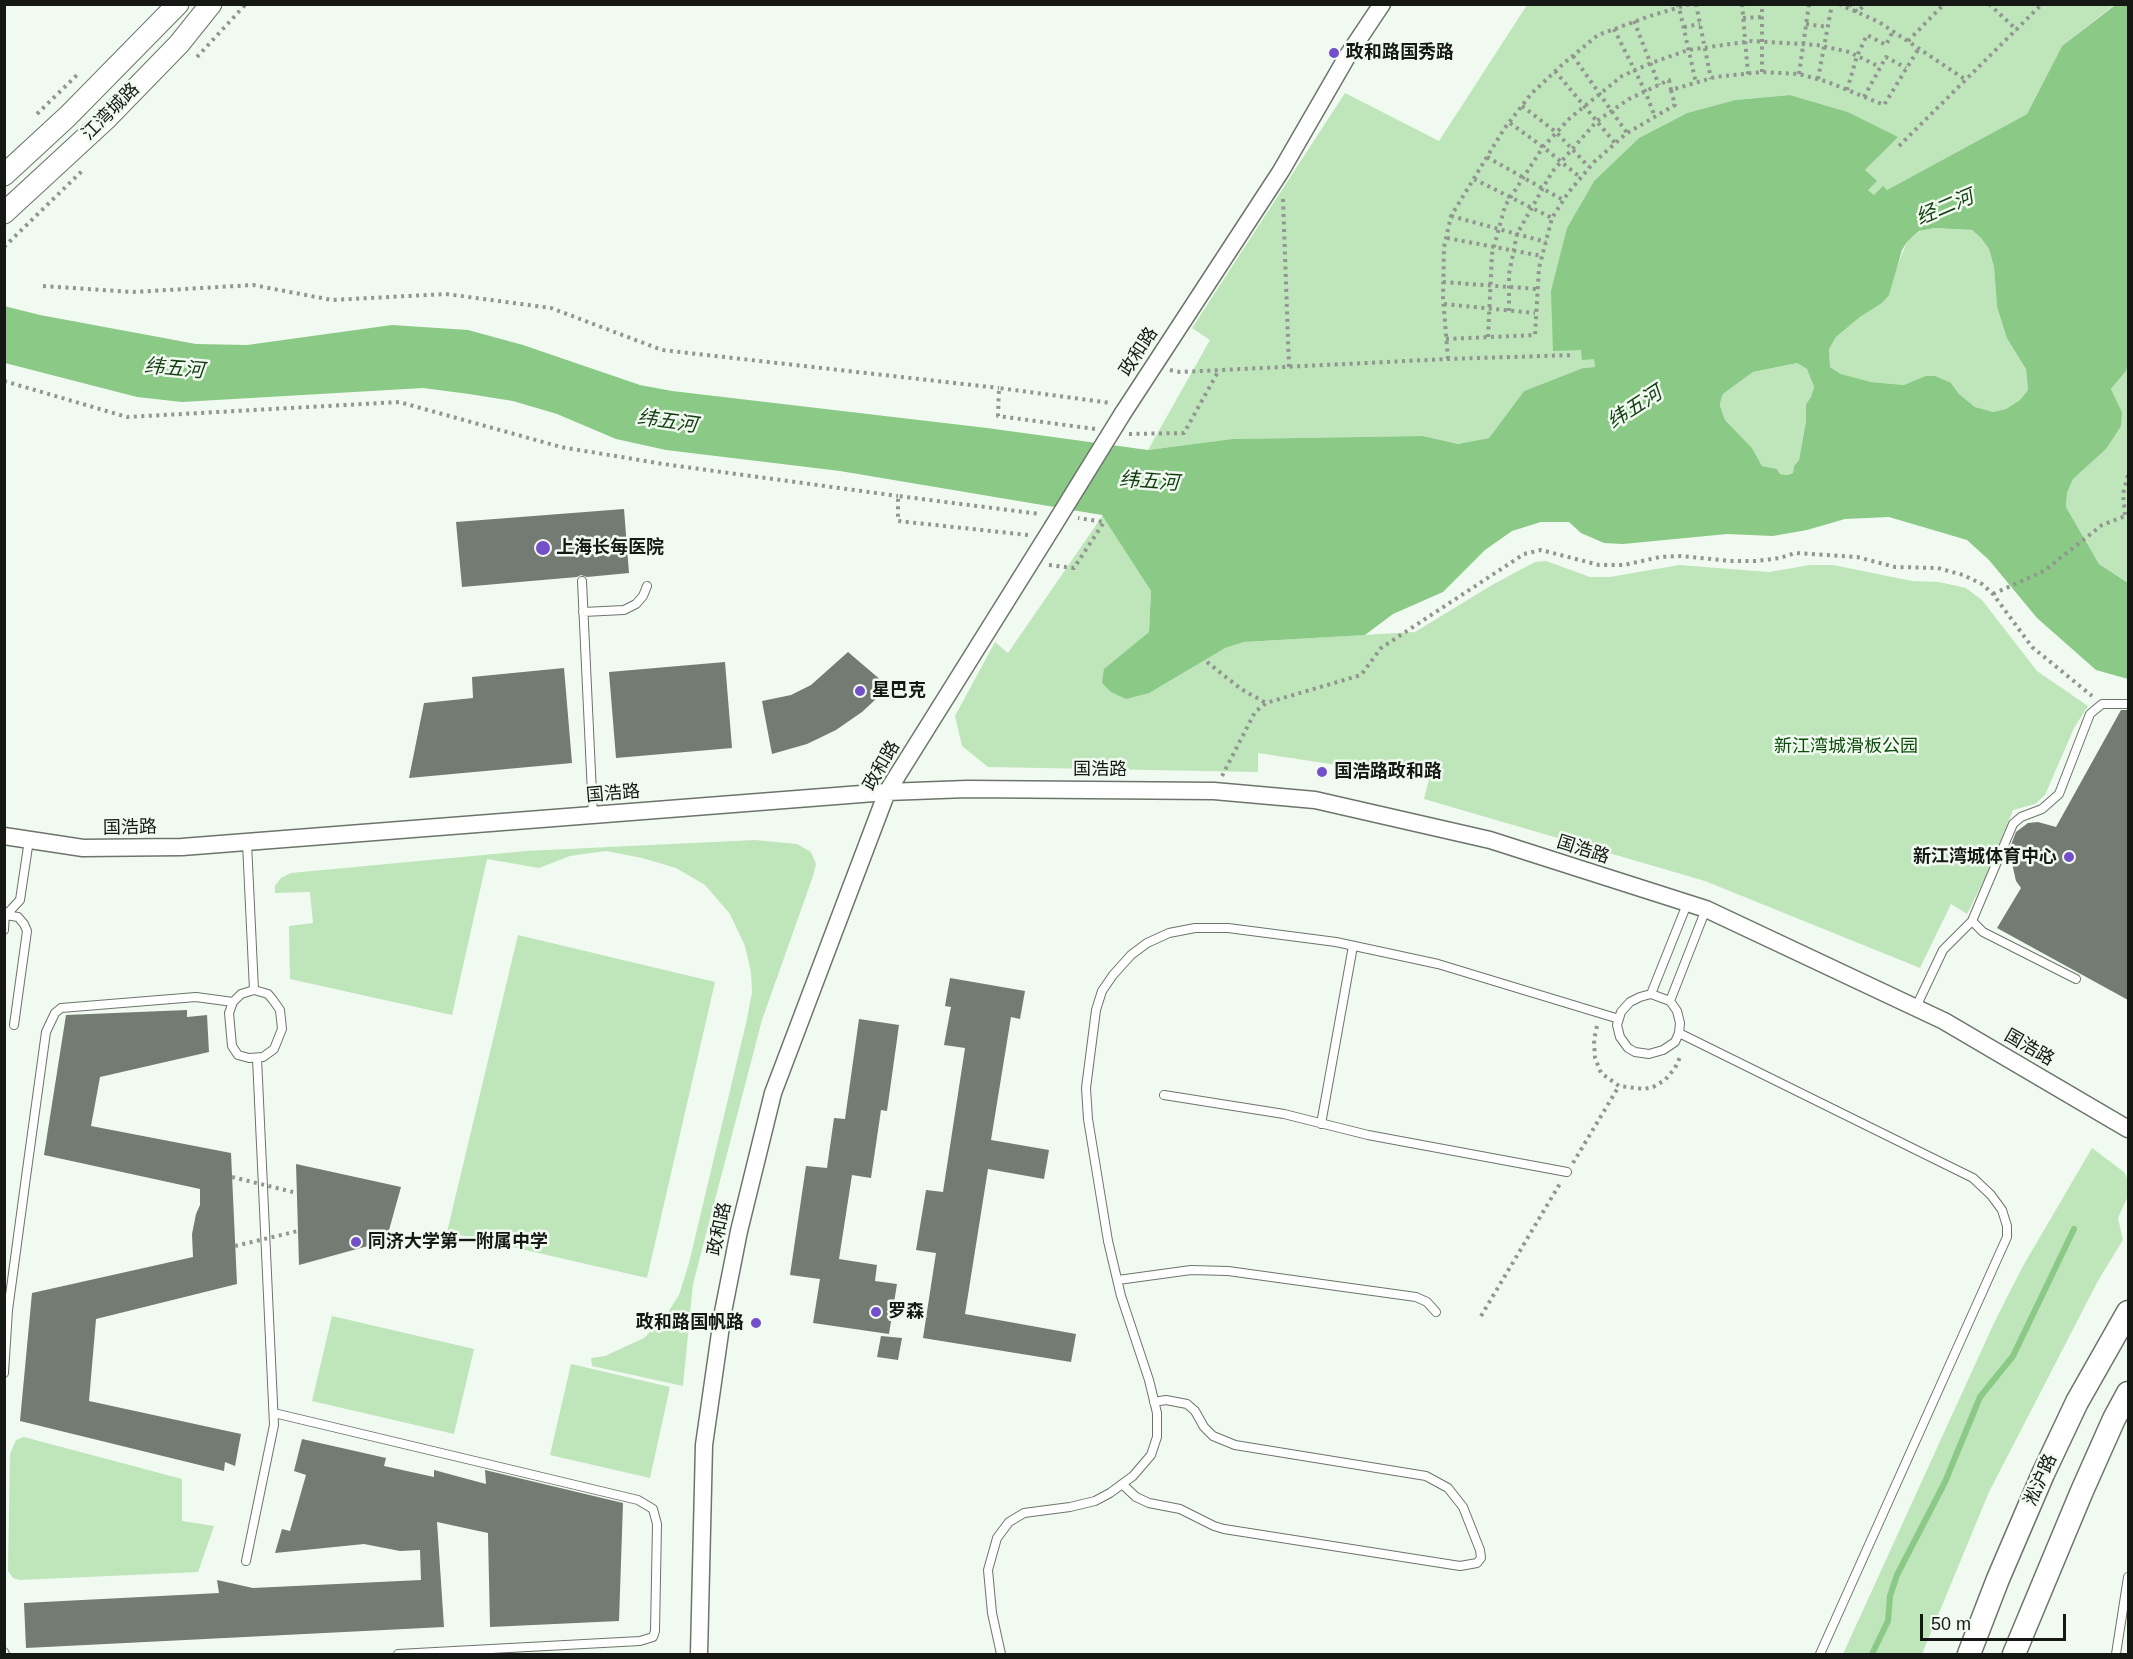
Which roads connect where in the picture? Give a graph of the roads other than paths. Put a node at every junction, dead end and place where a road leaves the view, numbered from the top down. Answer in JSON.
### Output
{"nodes":[{"id":1,"x":178,"y":4,"type":"edge"},
{"id":2,"x":212,"y":4,"type":"edge"},
{"id":3,"x":1382,"y":4,"type":"edge"},
{"id":4,"x":4,"y":175,"type":"edge"},
{"id":5,"x":4,"y":213,"type":"edge"},
{"id":6,"x":582,"y":580,"type":"dead end"},
{"id":7,"x":647,"y":585,"type":"dead end"},
{"id":8,"x":583,"y":612,"type":"junction"},
{"id":9,"x":2128,"y":704,"type":"edge"},
{"id":10,"x":887,"y":792,"type":"junction"},
{"id":11,"x":593,"y":815,"type":"junction"},
{"id":12,"x":4,"y":836,"type":"edge"},
{"id":13,"x":29,"y":840,"type":"junction"},
{"id":14,"x":247,"y":843,"type":"junction"},
{"id":15,"x":20,"y":900,"type":"junction"},
{"id":16,"x":1687,"y":904,"type":"junction"},
{"id":17,"x":1706,"y":909,"type":"junction"},
{"id":18,"x":5,"y":913,"type":"edge"},
{"id":19,"x":18,"y":917,"type":"junction"},
{"id":20,"x":1972,"y":921,"type":"junction"},
{"id":21,"x":4,"y":930,"type":"edge"},
{"id":22,"x":1353,"y":946,"type":"junction"},
{"id":23,"x":2076,"y":979,"type":"dead end"},
{"id":24,"x":254,"y":990,"type":"junction"},
{"id":25,"x":1652,"y":994,"type":"junction"},
{"id":26,"x":1670,"y":1001,"type":"junction"},
{"id":27,"x":233,"y":1002,"type":"junction"},
{"id":28,"x":1916,"y":1007,"type":"junction"},
{"id":29,"x":1619,"y":1019,"type":"junction"},
{"id":30,"x":14,"y":1025,"type":"dead end"},
{"id":31,"x":1679,"y":1033,"type":"junction"},
{"id":32,"x":257,"y":1058,"type":"junction"},
{"id":33,"x":1164,"y":1095,"type":"dead end"},
{"id":34,"x":1321,"y":1124,"type":"junction"},
{"id":35,"x":2128,"y":1129,"type":"edge"},
{"id":36,"x":1567,"y":1172,"type":"road end"},
{"id":37,"x":1118,"y":1280,"type":"junction"},
{"id":38,"x":1436,"y":1312,"type":"dead end"},
{"id":39,"x":2128,"y":1312,"type":"edge"},
{"id":40,"x":4,"y":1373,"type":"edge"},
{"id":41,"x":2128,"y":1393,"type":"edge"},
{"id":42,"x":1154,"y":1402,"type":"junction"},
{"id":43,"x":274,"y":1413,"type":"junction"},
{"id":44,"x":1122,"y":1484,"type":"junction"},
{"id":45,"x":246,"y":1561,"type":"dead end"},
{"id":46,"x":2128,"y":1577,"type":"edge"},
{"id":47,"x":398,"y":1654,"type":"edge"},
{"id":48,"x":699,"y":1654,"type":"edge"},
{"id":49,"x":1001,"y":1654,"type":"edge"},
{"id":50,"x":1820,"y":1654,"type":"edge"},
{"id":51,"x":1969,"y":1654,"type":"edge"},
{"id":52,"x":2014,"y":1654,"type":"edge"},
{"id":53,"x":2116,"y":1654,"type":"edge"}],
"edges":[{"from":1,"to":4,"type":"street","name":"江湾城路"},
{"from":2,"to":5,"type":"street","name":"江湾城路"},
{"from":3,"to":10,"type":"street","name":"政和路","bridge":true},
{"from":6,"to":8,"type":"lane"},
{"from":7,"to":8,"type":"lane"},
{"from":8,"to":11,"type":"lane"},
{"from":9,"to":20,"type":"lane"},
{"from":10,"to":11,"type":"street","name":"国浩路"},
{"from":10,"to":16,"type":"street","name":"国浩路"},
{"from":10,"to":48,"type":"street","name":"政和路"},
{"from":11,"to":14,"type":"street","name":"国浩路"},
{"from":12,"to":13,"type":"street","name":"国浩路"},
{"from":13,"to":14,"type":"street","name":"国浩路"},
{"from":13,"to":15,"type":"lane"},
{"from":14,"to":24,"type":"lane"},
{"from":15,"to":18,"type":"lane"},
{"from":15,"to":19,"type":"lane"},
{"from":16,"to":17,"type":"street","name":"国浩路"},
{"from":16,"to":25,"type":"lane"},
{"from":17,"to":26,"type":"lane"},
{"from":17,"to":28,"type":"street","name":"国浩路"},
{"from":18,"to":19,"type":"lane"},
{"from":18,"to":21,"type":"lane"},
{"from":19,"to":30,"type":"lane"},
{"from":20,"to":23,"type":"lane"},
{"from":20,"to":28,"type":"lane"},
{"from":22,"to":29,"type":"lane"},
{"from":22,"to":34,"type":"lane"},
{"from":22,"to":37,"type":"lane"},
{"from":24,"to":27,"type":"lane"},
{"from":24,"to":32,"type":"lane"},
{"from":25,"to":26,"type":"lane"},
{"from":25,"to":29,"type":"lane"},
{"from":26,"to":31,"type":"lane"},
{"from":27,"to":32,"type":"lane"},
{"from":27,"to":40,"type":"lane"},
{"from":28,"to":35,"type":"street","name":"国浩路"},
{"from":29,"to":31,"type":"lane"},
{"from":31,"to":50,"type":"lane"},
{"from":32,"to":43,"type":"lane"},
{"from":33,"to":34,"type":"lane"},
{"from":34,"to":36,"type":"lane"},
{"from":37,"to":38,"type":"lane"},
{"from":37,"to":42,"type":"lane"},
{"from":39,"to":51,"type":"main road","name":"淞沪路"},
{"from":41,"to":52,"type":"main road"},
{"from":42,"to":44,"type":"lane"},
{"from":42,"to":44,"type":"lane"},
{"from":43,"to":45,"type":"lane"},
{"from":43,"to":47,"type":"lane"},
{"from":44,"to":49,"type":"lane"},
{"from":46,"to":53,"type":"lane"}]}
